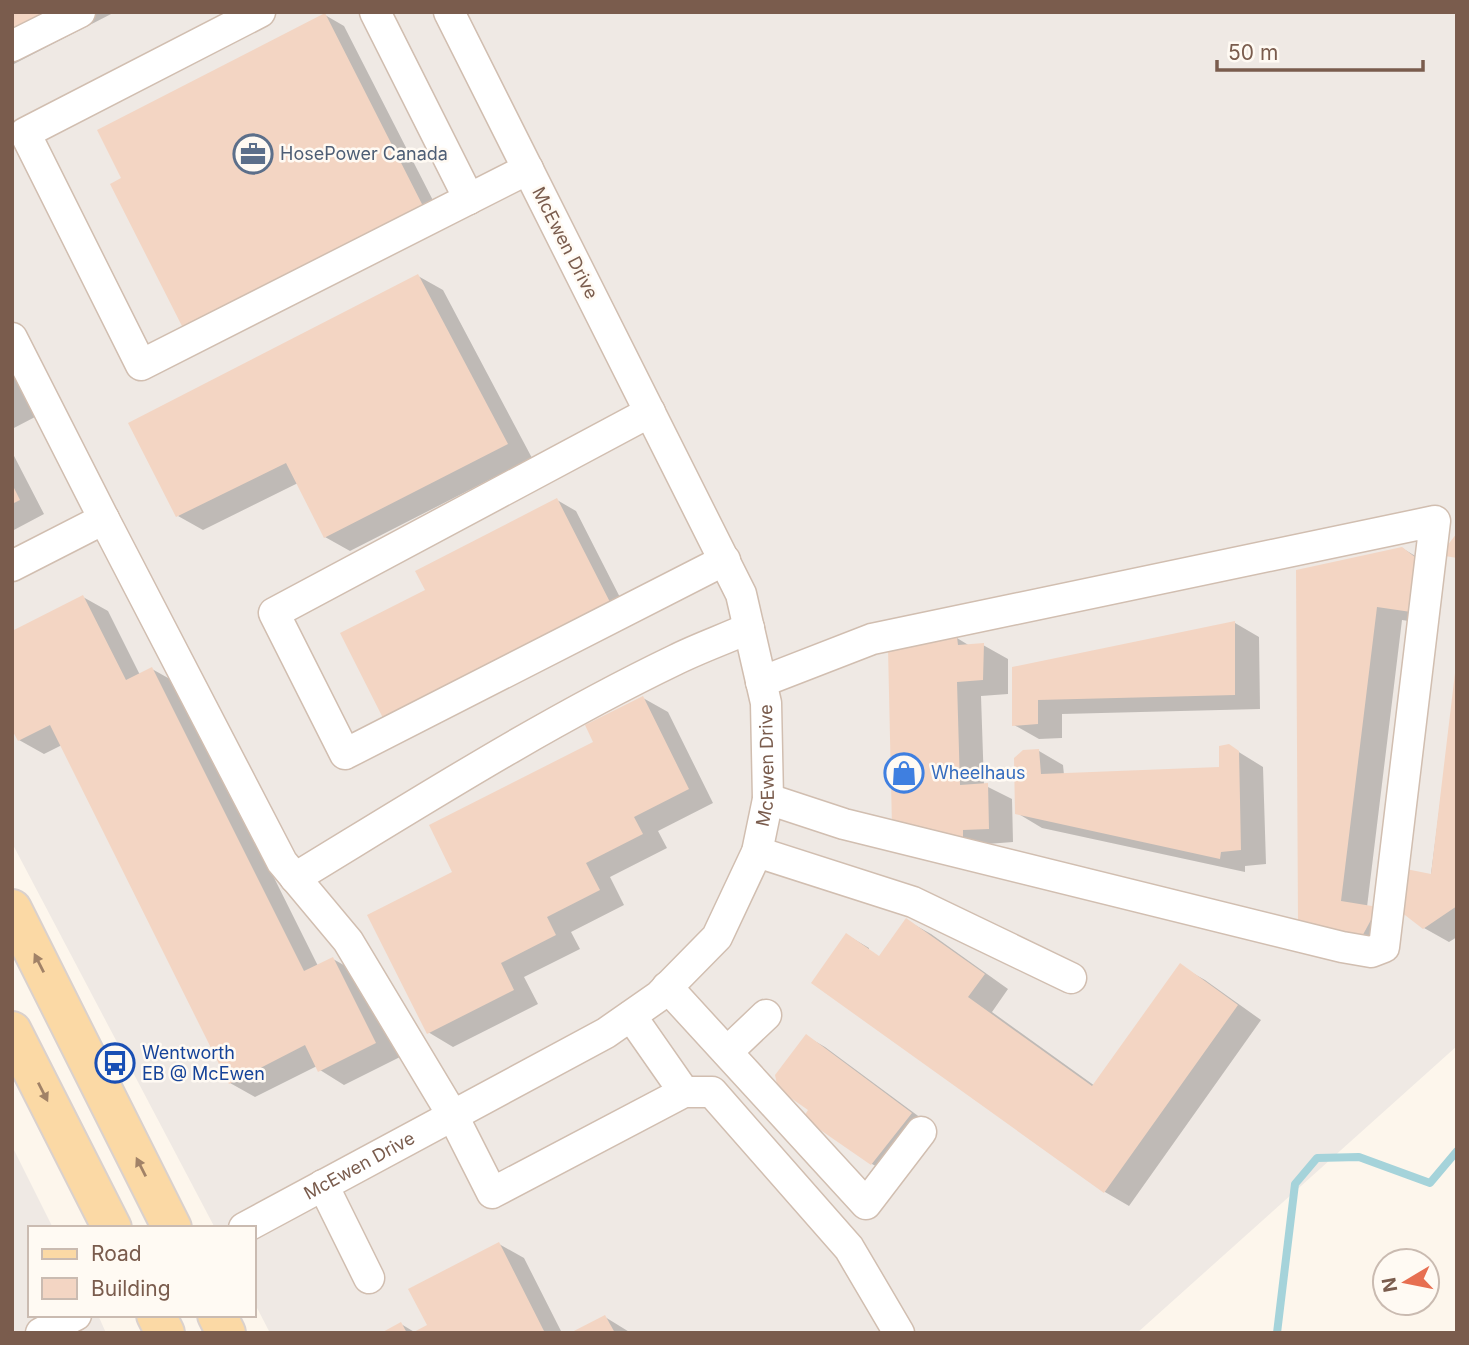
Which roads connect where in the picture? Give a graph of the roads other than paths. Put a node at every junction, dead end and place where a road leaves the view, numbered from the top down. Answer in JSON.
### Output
{"nodes":[{"id":1,"x":80,"y":12,"type":"edge"},
{"id":2,"x":260,"y":12,"type":"edge"},
{"id":3,"x":375,"y":12,"type":"edge"},
{"id":4,"x":449,"y":12,"type":"edge"},
{"id":5,"x":12,"y":46,"type":"edge"},
{"id":6,"x":528,"y":169,"type":"junction"},
{"id":7,"x":469,"y":199,"type":"junction"},
{"id":8,"x":12,"y":338,"type":"edge"},
{"id":9,"x":650,"y":412,"type":"junction"},
{"id":10,"x":104,"y":519,"type":"junction"},
{"id":11,"x":724,"y":560,"type":"junction"},
{"id":12,"x":12,"y":566,"type":"edge"},
{"id":13,"x":749,"y":628,"type":"junction"},
{"id":14,"x":761,"y":682,"type":"junction"},
{"id":15,"x":768,"y":799,"type":"junction"},
{"id":16,"x":757,"y":852,"type":"junction"},
{"id":17,"x":295,"y":878,"type":"junction"},
{"id":18,"x":12,"y":909,"type":"edge"},
{"id":19,"x":1071,"y":978,"type":"dead end"},
{"id":20,"x":667,"y":987,"type":"junction"},
{"id":21,"x":766,"y":1015,"type":"dead end"},
{"id":22,"x":631,"y":1016,"type":"junction"},
{"id":23,"x":12,"y":1031,"type":"edge"},
{"id":24,"x":726,"y":1052,"type":"junction"},
{"id":25,"x":684,"y":1092,"type":"junction"},
{"id":26,"x":453,"y":1116,"type":"junction"},
{"id":27,"x":921,"y":1132,"type":"dead end"},
{"id":28,"x":323,"y":1185,"type":"junction"},
{"id":29,"x":111,"y":1226,"type":"edge"},
{"id":30,"x":171,"y":1226,"type":"edge"},
{"id":31,"x":248,"y":1226,"type":"edge"},
{"id":32,"x":369,"y":1278,"type":"dead end"},
{"id":33,"x":72,"y":1317,"type":"edge"},
{"id":34,"x":157,"y":1317,"type":"edge"},
{"id":35,"x":218,"y":1317,"type":"edge"},
{"id":36,"x":41,"y":1333,"type":"edge"},
{"id":37,"x":165,"y":1333,"type":"edge"},
{"id":38,"x":226,"y":1333,"type":"edge"},
{"id":39,"x":899,"y":1333,"type":"edge"}],
"edges":[{"from":1,"to":5,"type":"street"},
{"from":2,"to":7,"type":"street"},
{"from":3,"to":7,"type":"street"},
{"from":4,"to":6,"type":"street","name":"McEwen Drive"},
{"from":6,"to":7,"type":"street"},
{"from":6,"to":9,"type":"street","name":"McEwen Drive"},
{"from":8,"to":10,"type":"street"},
{"from":9,"to":11,"type":"street","name":"McEwen Drive"},
{"from":9,"to":11,"type":"street"},
{"from":10,"to":12,"type":"street"},
{"from":10,"to":17,"type":"street"},
{"from":11,"to":13,"type":"street","name":"McEwen Drive"},
{"from":13,"to":14,"type":"street","name":"McEwen Drive"},
{"from":13,"to":17,"type":"street"},
{"from":14,"to":15,"type":"street","name":"McEwen Drive"},
{"from":14,"to":15,"type":"street"},
{"from":15,"to":16,"type":"street","name":"McEwen Drive"},
{"from":16,"to":19,"type":"street"},
{"from":16,"to":20,"type":"street","name":"McEwen Drive"},
{"from":17,"to":26,"type":"street"},
{"from":30,"to":18,"type":"main road","one_way":true},
{"from":20,"to":22,"type":"street","name":"McEwen Drive"},
{"from":20,"to":24,"type":"street"},
{"from":21,"to":24,"type":"street"},
{"from":22,"to":25,"type":"street"},
{"from":22,"to":26,"type":"street","name":"McEwen Drive"},
{"from":23,"to":29,"type":"main road","one_way":true},
{"from":24,"to":27,"type":"street"},
{"from":25,"to":26,"type":"street"},
{"from":25,"to":39,"type":"street"},
{"from":26,"to":28,"type":"street","name":"McEwen Drive"},
{"from":28,"to":31,"type":"street","name":"McEwen Drive"},
{"from":28,"to":32,"type":"street"},
{"from":33,"to":36,"type":"street"},
{"from":34,"to":37,"type":"main road"},
{"from":35,"to":38,"type":"main road"}]}
